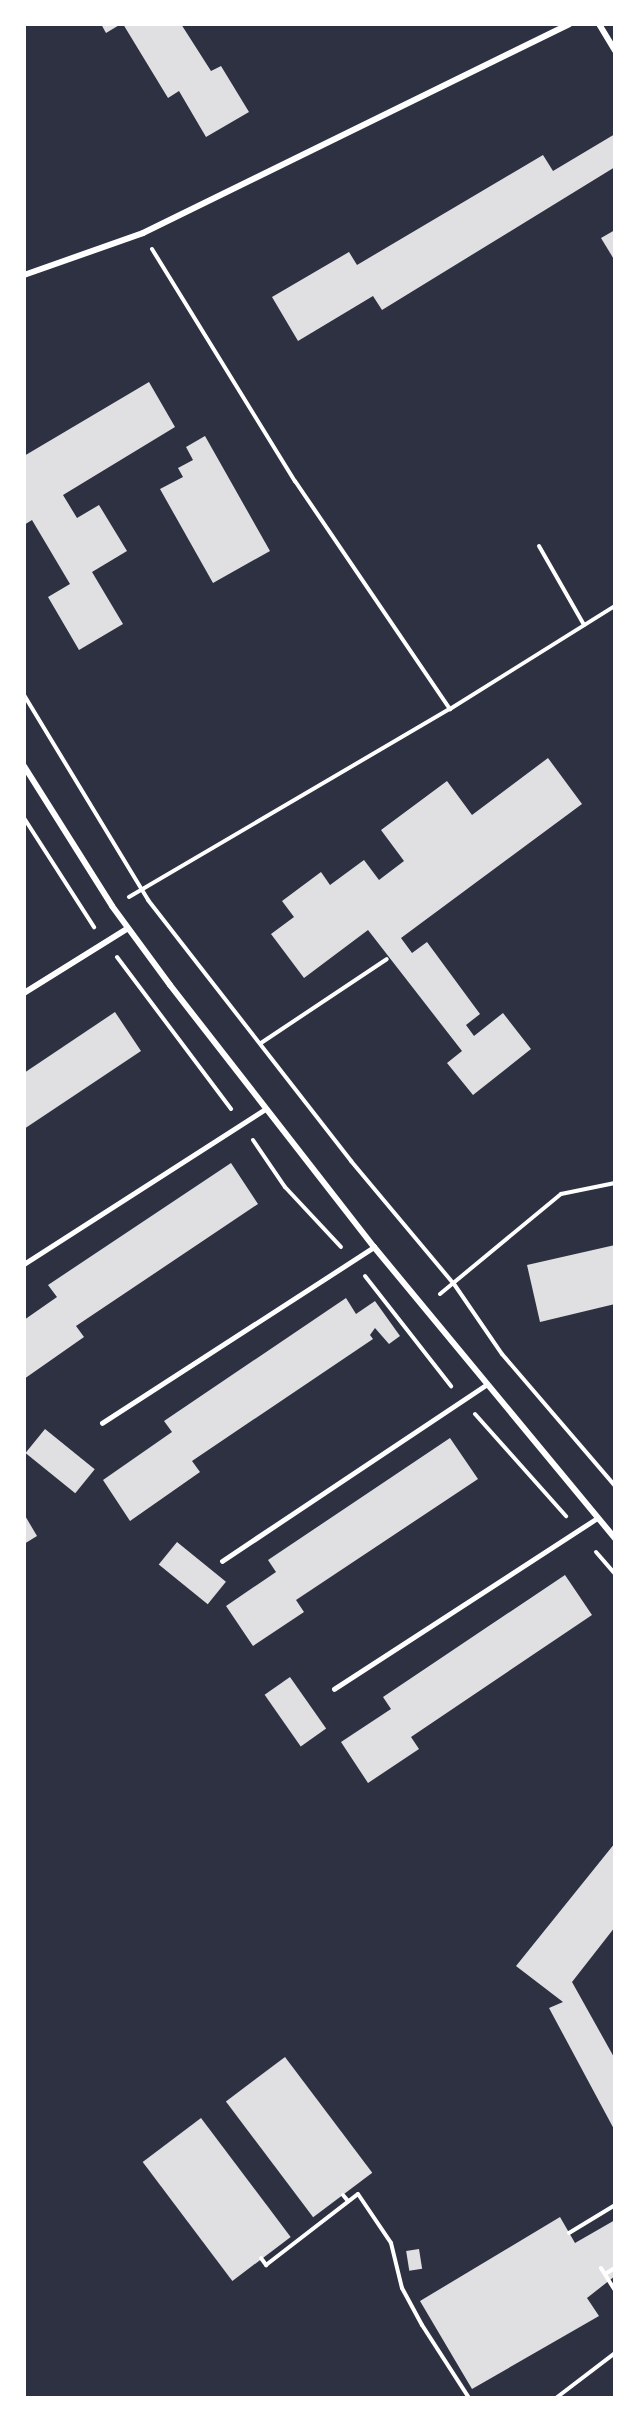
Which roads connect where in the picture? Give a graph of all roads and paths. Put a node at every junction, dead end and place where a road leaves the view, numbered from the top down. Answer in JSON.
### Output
{"nodes":[{"id":1,"x":570,"y":24,"type":"edge"},
{"id":2,"x":599,"y":24,"type":"edge"},
{"id":3,"x":615,"y":51,"type":"edge"},
{"id":4,"x":143,"y":234,"type":"junction"},
{"id":5,"x":24,"y":275,"type":"edge"},
{"id":6,"x":539,"y":546,"type":"dead end"},
{"id":7,"x":615,"y":606,"type":"edge"},
{"id":8,"x":584,"y":625,"type":"junction"},
{"id":9,"x":24,"y":695,"type":"edge"},
{"id":10,"x":450,"y":709,"type":"junction"},
{"id":11,"x":24,"y":766,"type":"edge"},
{"id":12,"x":141,"y":890,"type":"junction"},
{"id":13,"x":112,"y":906,"type":"junction"},
{"id":14,"x":90,"y":921,"type":"dead end"},
{"id":15,"x":127,"y":928,"type":"junction"},
{"id":16,"x":387,"y":959,"type":"dead end"},
{"id":17,"x":24,"y":993,"type":"edge"},
{"id":18,"x":261,"y":1043,"type":"junction"},
{"id":19,"x":265,"y":1108,"type":"junction"},
{"id":20,"x":615,"y":1183,"type":"edge"},
{"id":21,"x":374,"y":1247,"type":"junction"},
{"id":22,"x":24,"y":1264,"type":"edge"},
{"id":23,"x":454,"y":1284,"type":"junction"},
{"id":24,"x":423,"y":1306,"type":"junction"},
{"id":25,"x":402,"y":1324,"type":"dead end"},
{"id":26,"x":486,"y":1385,"type":"junction"},
{"id":27,"x":102,"y":1423,"type":"dead end"},
{"id":28,"x":615,"y":1486,"type":"edge"},
{"id":29,"x":596,"y":1519,"type":"junction"},
{"id":30,"x":615,"y":1538,"type":"edge"},
{"id":31,"x":222,"y":1561,"type":"dead end"},
{"id":32,"x":334,"y":1689,"type":"dead end"},
{"id":33,"x":343,"y":2195,"type":"dead end"},
{"id":34,"x":348,"y":2201,"type":"junction"},
{"id":35,"x":615,"y":2205,"type":"edge"},
{"id":36,"x":569,"y":2233,"type":"dead end"},
{"id":37,"x":261,"y":2258,"type":"dead end"},
{"id":38,"x":602,"y":2268,"type":"dead end"},
{"id":39,"x":615,"y":2268,"type":"edge"},
{"id":40,"x":605,"y":2274,"type":"junction"},
{"id":41,"x":615,"y":2290,"type":"edge"},
{"id":42,"x":615,"y":2353,"type":"edge"},
{"id":43,"x":470,"y":2398,"type":"edge"},
{"id":44,"x":556,"y":2398,"type":"edge"}],
"edges":[{"from":1,"to":4,"type":"street"},
{"from":2,"to":3,"type":"street"},
{"from":4,"to":5,"type":"street"},
{"from":4,"to":10,"type":"path"},
{"from":6,"to":8,"type":"path"},
{"from":7,"to":8,"type":"path"},
{"from":8,"to":10,"type":"path"},
{"from":9,"to":12,"type":"path"},
{"from":10,"to":12,"type":"path"},
{"from":11,"to":13,"type":"street"},
{"from":12,"to":13,"type":"path"},
{"from":12,"to":18,"type":"path"},
{"from":13,"to":14,"type":"path"},
{"from":13,"to":15,"type":"street"},
{"from":15,"to":17,"type":"street"},
{"from":15,"to":19,"type":"street"},
{"from":16,"to":18,"type":"path"},
{"from":18,"to":23,"type":"path"},
{"from":19,"to":21,"type":"street"},
{"from":19,"to":22,"type":"lane"},
{"from":20,"to":23,"type":"path"},
{"from":21,"to":24,"type":"street"},
{"from":21,"to":27,"type":"lane"},
{"from":23,"to":24,"type":"path"},
{"from":23,"to":28,"type":"path"},
{"from":24,"to":25,"type":"path"},
{"from":24,"to":26,"type":"street"},
{"from":26,"to":29,"type":"street"},
{"from":26,"to":31,"type":"lane"},
{"from":29,"to":30,"type":"street"},
{"from":29,"to":32,"type":"lane"},
{"from":33,"to":34,"type":"path"},
{"from":34,"to":37,"type":"path"},
{"from":34,"to":43,"type":"path"},
{"from":35,"to":36,"type":"path"},
{"from":38,"to":40,"type":"path"},
{"from":39,"to":40,"type":"path"},
{"from":40,"to":41,"type":"path"},
{"from":42,"to":44,"type":"path"}]}
